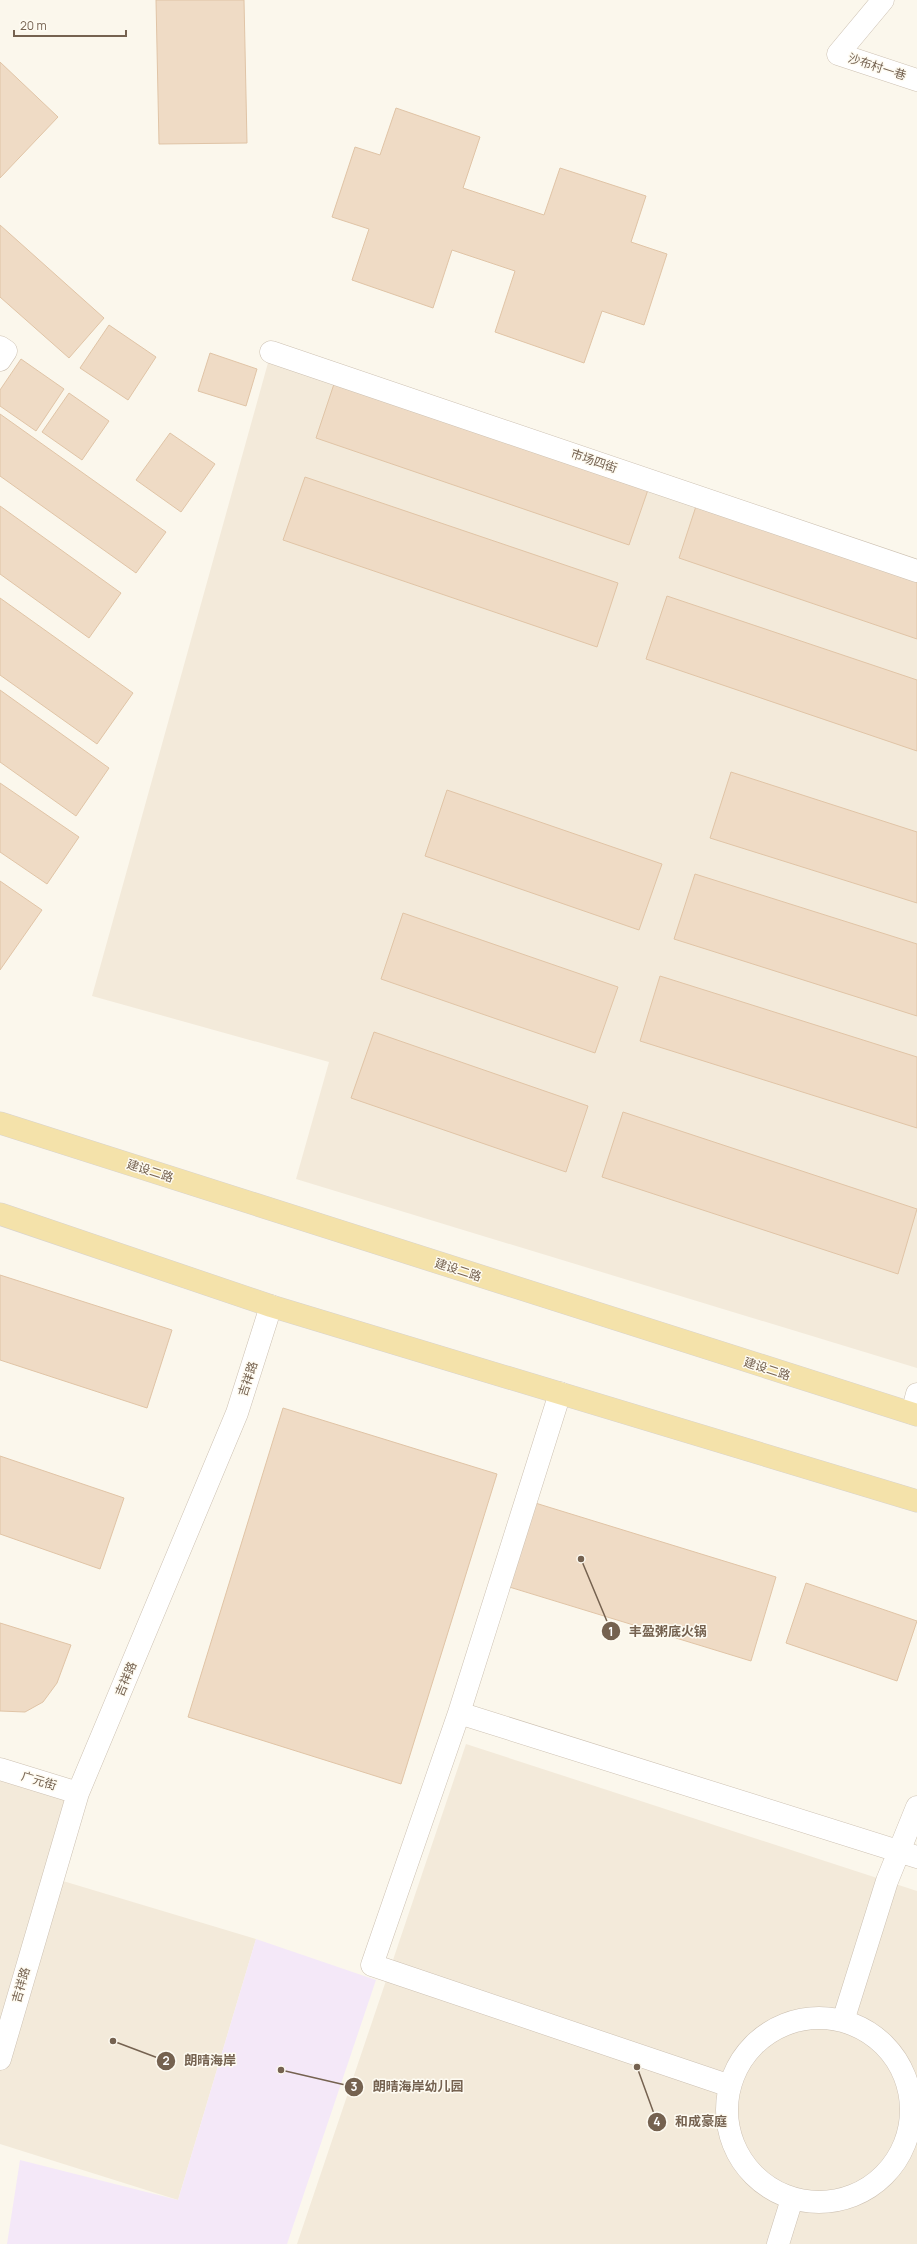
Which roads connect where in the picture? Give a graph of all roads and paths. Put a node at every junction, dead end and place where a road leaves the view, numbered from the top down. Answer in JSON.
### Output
{"nodes":[{"id":1,"x":883,"y":0,"type":"edge"},
{"id":2,"x":917,"y":80,"type":"edge"},
{"id":3,"x":0,"y":347,"type":"edge"},
{"id":4,"x":271,"y":352,"type":"dead end"},
{"id":5,"x":0,"y":360,"type":"edge"},
{"id":6,"x":917,"y":571,"type":"edge"},
{"id":7,"x":0,"y":1123,"type":"edge"},
{"id":8,"x":0,"y":1214,"type":"edge"},
{"id":9,"x":272,"y":1306,"type":"junction"},
{"id":10,"x":560,"y":1393,"type":"junction"},
{"id":11,"x":915,"y":1408,"type":"edge"},
{"id":12,"x":917,"y":1500,"type":"edge"},
{"id":13,"x":459,"y":1713,"type":"junction"},
{"id":14,"x":0,"y":1769,"type":"edge"},
{"id":15,"x":78,"y":1793,"type":"junction"},
{"id":16,"x":917,"y":1807,"type":"edge"},
{"id":17,"x":908,"y":1854,"type":"edge"},
{"id":18,"x":843,"y":2021,"type":"junction"},
{"id":19,"x":0,"y":2059,"type":"edge"},
{"id":20,"x":730,"y":2086,"type":"junction"},
{"id":21,"x":913,"y":2138,"type":"edge"},
{"id":22,"x":792,"y":2199,"type":"junction"},
{"id":23,"x":778,"y":2244,"type":"edge"}],
"edges":[{"from":1,"to":2,"type":"street","name":"沙布村一巷"},
{"from":3,"to":5,"type":"street"},
{"from":4,"to":6,"type":"street","name":"市场四街"},
{"from":7,"to":11,"type":"main road","name":"建设二路"},
{"from":8,"to":9,"type":"main road"},
{"from":9,"to":10,"type":"main road"},
{"from":9,"to":15,"type":"street","name":"吉祥路"},
{"from":10,"to":12,"type":"main road"},
{"from":10,"to":13,"type":"street"},
{"from":13,"to":17,"type":"street"},
{"from":13,"to":20,"type":"street"},
{"from":14,"to":15,"type":"street","name":"广元街"},
{"from":15,"to":19,"type":"street","name":"吉祥路"},
{"from":16,"to":17,"type":"street"},
{"from":17,"to":18,"type":"street"},
{"from":18,"to":20,"type":"street"},
{"from":18,"to":21,"type":"street"},
{"from":20,"to":22,"type":"street"},
{"from":21,"to":22,"type":"street"},
{"from":22,"to":23,"type":"street"}]}
